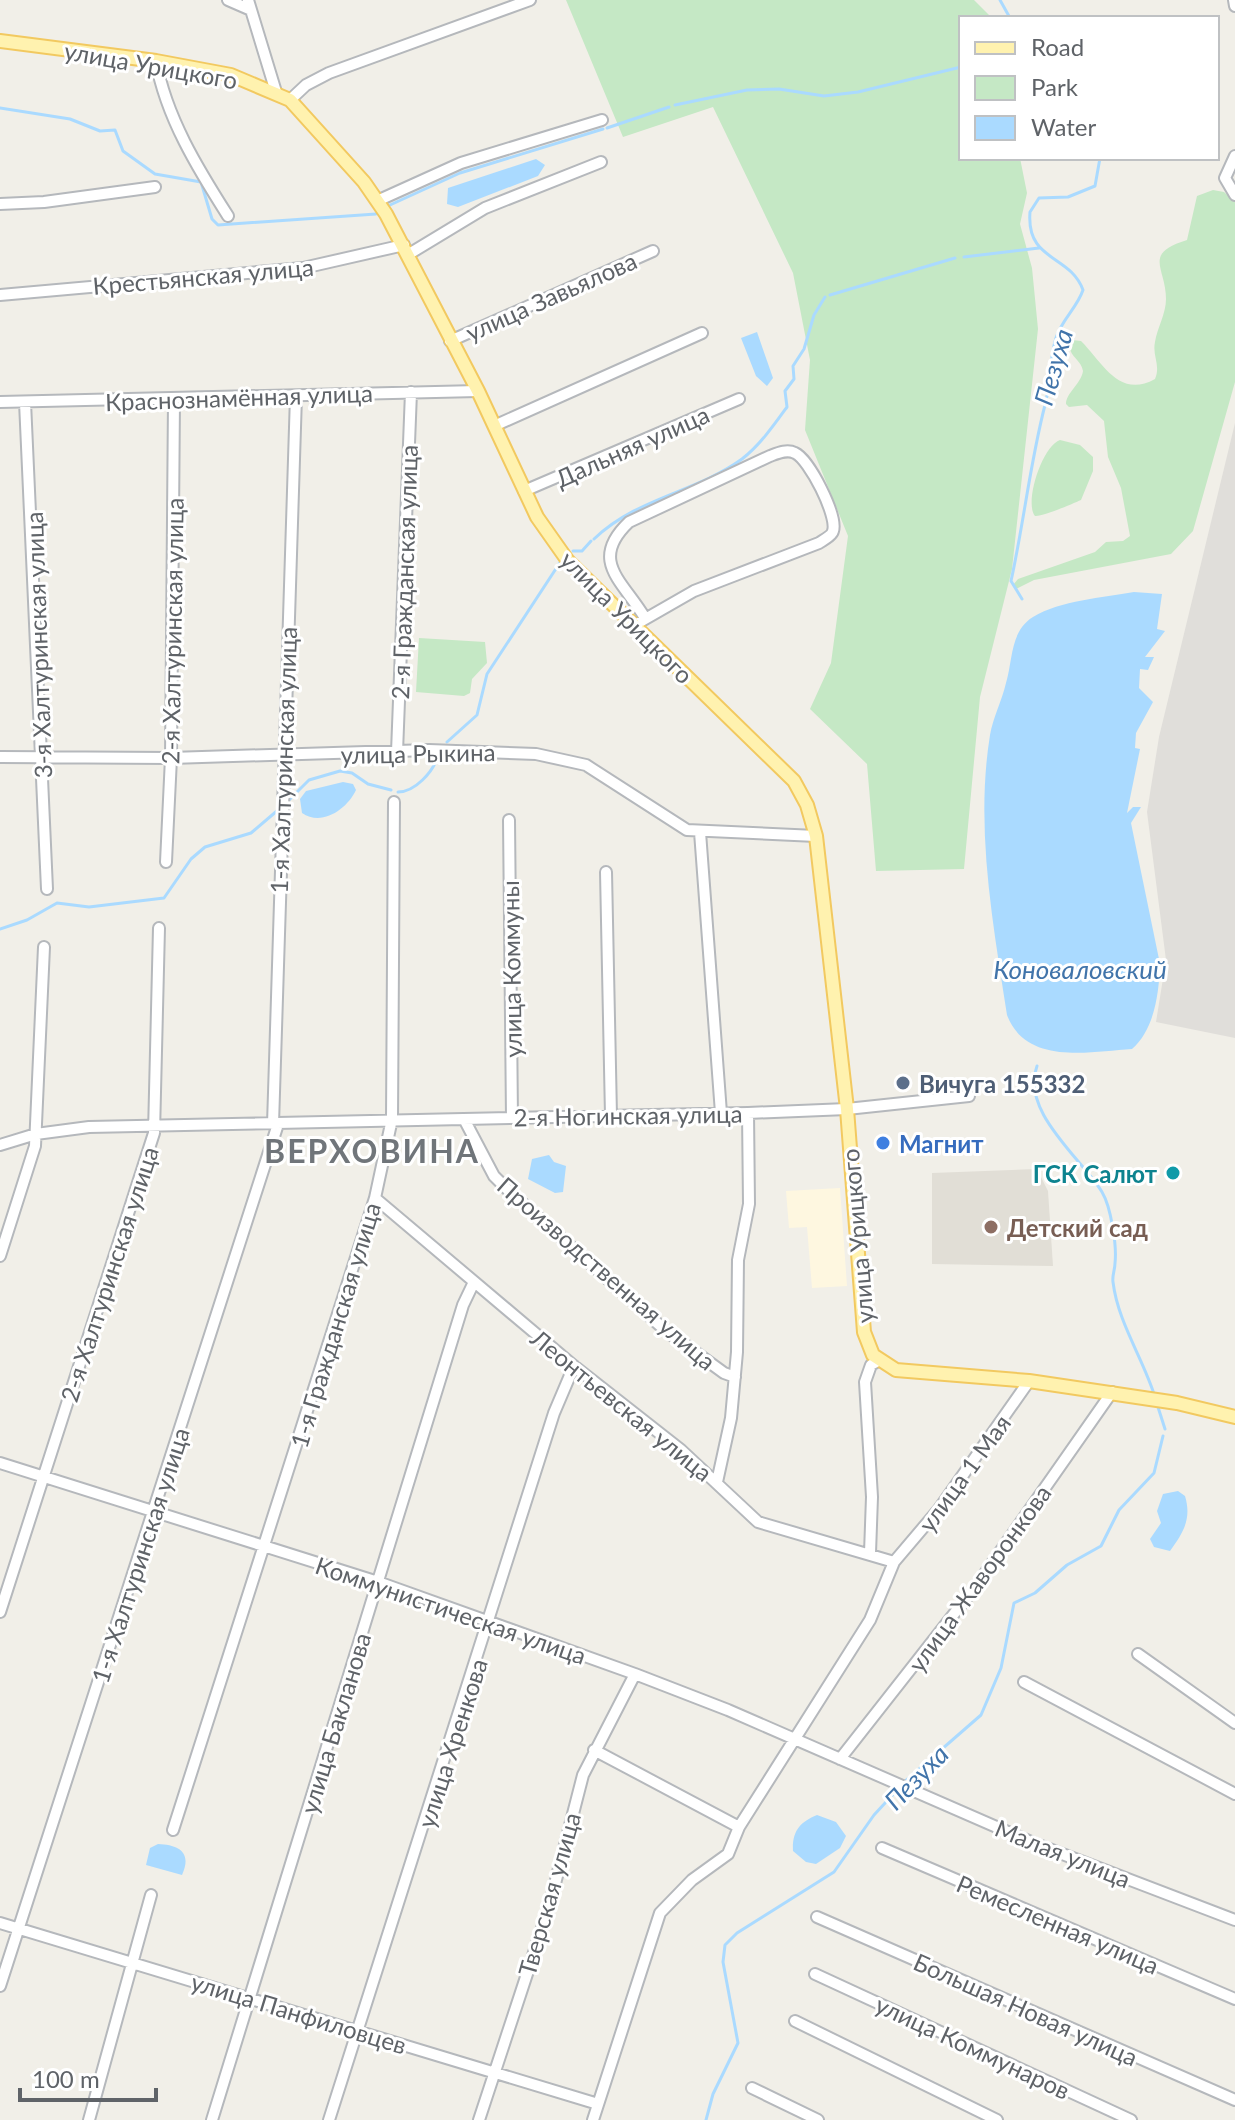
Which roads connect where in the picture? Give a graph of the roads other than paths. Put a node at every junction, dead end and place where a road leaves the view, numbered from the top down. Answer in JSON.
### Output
{"nodes":[{"id":1,"x":228,"y":0,"type":"edge"},
{"id":2,"x":530,"y":0,"type":"edge"},
{"id":3,"x":1234,"y":0,"type":"edge"},
{"id":4,"x":249,"y":5,"type":"edge"},
{"id":5,"x":1235,"y":6,"type":"edge"},
{"id":6,"x":0,"y":41,"type":"edge"},
{"id":7,"x":156,"y":61,"type":"junction"},
{"id":8,"x":276,"y":92,"type":"junction"},
{"id":9,"x":290,"y":100,"type":"junction"},
{"id":10,"x":602,"y":120,"type":"dead end"},
{"id":11,"x":1235,"y":156,"type":"edge"},
{"id":12,"x":601,"y":162,"type":"dead end"},
{"id":13,"x":155,"y":187,"type":"dead end"},
{"id":14,"x":1235,"y":195,"type":"edge"},
{"id":15,"x":377,"y":201,"type":"junction"},
{"id":16,"x":0,"y":204,"type":"edge"},
{"id":17,"x":228,"y":216,"type":"dead end"},
{"id":18,"x":406,"y":250,"type":"junction"},
{"id":19,"x":653,"y":251,"type":"dead end"},
{"id":20,"x":0,"y":295,"type":"edge"},
{"id":21,"x":702,"y":333,"type":"dead end"},
{"id":22,"x":450,"y":341,"type":"junction"},
{"id":23,"x":478,"y":391,"type":"junction"},
{"id":24,"x":411,"y":392,"type":"junction"},
{"id":25,"x":296,"y":396,"type":"junction"},
{"id":26,"x":739,"y":399,"type":"dead end"},
{"id":27,"x":174,"y":400,"type":"junction"},
{"id":28,"x":0,"y":402,"type":"edge"},
{"id":29,"x":25,"y":402,"type":"junction"},
{"id":30,"x":494,"y":426,"type":"junction"},
{"id":31,"x":524,"y":491,"type":"junction"},
{"id":32,"x":645,"y":618,"type":"junction"},
{"id":33,"x":633,"y":626,"type":"junction"},
{"id":34,"x":397,"y":752,"type":"junction"},
{"id":35,"x":283,"y":755,"type":"junction"},
{"id":36,"x":43,"y":756,"type":"junction"},
{"id":37,"x":0,"y":757,"type":"edge"},
{"id":38,"x":171,"y":758,"type":"junction"},
{"id":39,"x":394,"y":802,"type":"dead end"},
{"id":40,"x":509,"y":820,"type":"dead end"},
{"id":41,"x":700,"y":832,"type":"junction"},
{"id":42,"x":816,"y":836,"type":"junction"},
{"id":43,"x":166,"y":862,"type":"dead end"},
{"id":44,"x":606,"y":872,"type":"dead end"},
{"id":45,"x":47,"y":889,"type":"dead end"},
{"id":46,"x":159,"y":928,"type":"dead end"},
{"id":47,"x":44,"y":947,"type":"dead end"},
{"id":48,"x":969,"y":1096,"type":"dead end"},
{"id":49,"x":847,"y":1109,"type":"junction"},
{"id":50,"x":721,"y":1113,"type":"junction"},
{"id":51,"x":748,"y":1113,"type":"junction"},
{"id":52,"x":611,"y":1116,"type":"junction"},
{"id":53,"x":512,"y":1118,"type":"junction"},
{"id":54,"x":392,"y":1119,"type":"junction"},
{"id":55,"x":464,"y":1119,"type":"junction"},
{"id":56,"x":275,"y":1124,"type":"junction"},
{"id":57,"x":155,"y":1125,"type":"junction"},
{"id":58,"x":36,"y":1134,"type":"junction"},
{"id":59,"x":0,"y":1145,"type":"edge"},
{"id":60,"x":375,"y":1198,"type":"junction"},
{"id":61,"x":0,"y":1256,"type":"edge"},
{"id":62,"x":474,"y":1282,"type":"junction"},
{"id":63,"x":878,"y":1361,"type":"junction"},
{"id":64,"x":574,"y":1366,"type":"junction"},
{"id":65,"x":735,"y":1377,"type":"junction"},
{"id":66,"x":1029,"y":1381,"type":"junction"},
{"id":67,"x":1112,"y":1392,"type":"junction"},
{"id":68,"x":1235,"y":1417,"type":"edge"},
{"id":69,"x":0,"y":1463,"type":"edge"},
{"id":70,"x":43,"y":1478,"type":"junction"},
{"id":71,"x":717,"y":1482,"type":"junction"},
{"id":72,"x":154,"y":1512,"type":"junction"},
{"id":73,"x":265,"y":1548,"type":"junction"},
{"id":74,"x":870,"y":1553,"type":"junction"},
{"id":75,"x":894,"y":1562,"type":"junction"},
{"id":76,"x":378,"y":1582,"type":"junction"},
{"id":77,"x":0,"y":1612,"type":"edge"},
{"id":78,"x":490,"y":1622,"type":"junction"},
{"id":79,"x":1138,"y":1654,"type":"dead end"},
{"id":80,"x":635,"y":1674,"type":"junction"},
{"id":81,"x":1024,"y":1682,"type":"dead end"},
{"id":82,"x":1235,"y":1723,"type":"edge"},
{"id":83,"x":796,"y":1739,"type":"junction"},
{"id":84,"x":594,"y":1750,"type":"junction"},
{"id":85,"x":840,"y":1759,"type":"junction"},
{"id":86,"x":892,"y":1782,"type":"joint"},
{"id":87,"x":1235,"y":1794,"type":"edge"},
{"id":88,"x":739,"y":1827,"type":"junction"},
{"id":89,"x":173,"y":1830,"type":"dead end"},
{"id":90,"x":882,"y":1848,"type":"dead end"},
{"id":91,"x":151,"y":1895,"type":"dead end"},
{"id":92,"x":817,"y":1917,"type":"dead end"},
{"id":93,"x":1235,"y":1920,"type":"edge"},
{"id":94,"x":0,"y":1923,"type":"edge"},
{"id":95,"x":19,"y":1928,"type":"junction"},
{"id":96,"x":132,"y":1963,"type":"junction"},
{"id":97,"x":815,"y":1974,"type":"dead end"},
{"id":98,"x":0,"y":1986,"type":"edge"},
{"id":99,"x":250,"y":1998,"type":"junction"},
{"id":100,"x":1235,"y":1999,"type":"edge"},
{"id":101,"x":795,"y":2021,"type":"dead end"},
{"id":102,"x":359,"y":2031,"type":"junction"},
{"id":103,"x":493,"y":2074,"type":"junction"},
{"id":104,"x":752,"y":2088,"type":"dead end"},
{"id":105,"x":1235,"y":2100,"type":"edge"},
{"id":106,"x":598,"y":2104,"type":"junction"},
{"id":107,"x":89,"y":2120,"type":"edge"},
{"id":108,"x":212,"y":2120,"type":"edge"},
{"id":109,"x":329,"y":2120,"type":"edge"},
{"id":110,"x":479,"y":2120,"type":"edge"},
{"id":111,"x":593,"y":2120,"type":"edge"},
{"id":112,"x":818,"y":2120,"type":"edge"},
{"id":113,"x":997,"y":2120,"type":"edge"},
{"id":114,"x":1131,"y":2120,"type":"edge"}],
"edges":[{"from":1,"to":4,"type":"street"},
{"from":2,"to":9,"type":"street"},
{"from":3,"to":5,"type":"street"},
{"from":4,"to":8,"type":"street"},
{"from":6,"to":7,"type":"main road","name":"улица Урицкого"},
{"from":7,"to":8,"type":"main road","name":"улица Урицкого"},
{"from":7,"to":17,"type":"street"},
{"from":8,"to":9,"type":"main road","name":"улица Урицкого"},
{"from":9,"to":15,"type":"main road","name":"улица Урицкого"},
{"from":10,"to":15,"type":"street"},
{"from":11,"to":14,"type":"street"},
{"from":12,"to":18,"type":"street","name":"Крестьянская улица"},
{"from":13,"to":16,"type":"street"},
{"from":15,"to":18,"type":"main road","name":"улица Урицкого"},
{"from":18,"to":20,"type":"street","name":"Крестьянская улица"},
{"from":18,"to":22,"type":"main road","name":"улица Урицкого"},
{"from":19,"to":22,"type":"street","name":"улица Завьялова"},
{"from":21,"to":30,"type":"street"},
{"from":22,"to":23,"type":"main road","name":"улица Урицкого"},
{"from":23,"to":24,"type":"street","name":"Краснознамённая улица"},
{"from":23,"to":30,"type":"main road","name":"улица Урицкого"},
{"from":24,"to":25,"type":"street","name":"Краснознамённая улица"},
{"from":24,"to":34,"type":"street","name":"2-я Гражданская улица"},
{"from":25,"to":27,"type":"street","name":"Краснознамённая улица"},
{"from":25,"to":35,"type":"street","name":"1-я Халтуринская улица"},
{"from":26,"to":31,"type":"street","name":"Дальняя улица"},
{"from":27,"to":29,"type":"street","name":"Краснознамённая улица"},
{"from":27,"to":38,"type":"street","name":"2-я Халтуринская улица"},
{"from":28,"to":29,"type":"street","name":"Краснознамённая улица"},
{"from":29,"to":36,"type":"street","name":"3-я Халтуринская улица"},
{"from":30,"to":31,"type":"main road","name":"улица Урицкого"},
{"from":31,"to":33,"type":"main road","name":"улица Урицкого"},
{"from":32,"to":32,"type":"street"},
{"from":32,"to":33,"type":"street"},
{"from":33,"to":42,"type":"main road","name":"улица Урицкого"},
{"from":34,"to":35,"type":"street","name":"улица Рыкина"},
{"from":34,"to":41,"type":"street","name":"улица Рыкина"},
{"from":35,"to":38,"type":"street","name":"улица Рыкина"},
{"from":35,"to":56,"type":"street","name":"1-я Халтуринская улица"},
{"from":36,"to":37,"type":"street","name":"улица Рыкина"},
{"from":36,"to":38,"type":"street","name":"улица Рыкина"},
{"from":36,"to":45,"type":"street","name":"3-я Халтуринская улица"},
{"from":38,"to":43,"type":"street","name":"2-я Халтуринская улица"},
{"from":39,"to":54,"type":"street","name":"1-я Гражданская улица"},
{"from":40,"to":53,"type":"street","name":"улица Коммуны"},
{"from":41,"to":42,"type":"street","name":"улица Рыкина"},
{"from":41,"to":50,"type":"street"},
{"from":42,"to":49,"type":"main road","name":"улица Урицкого"},
{"from":44,"to":52,"type":"street"},
{"from":46,"to":57,"type":"street","name":"2-я Халтуринская улица"},
{"from":47,"to":58,"type":"street"},
{"from":48,"to":49,"type":"street","name":"2-я Ногинская улица"},
{"from":49,"to":51,"type":"street","name":"2-я Ногинская улица"},
{"from":49,"to":63,"type":"main road","name":"улица Урицкого"},
{"from":50,"to":51,"type":"street","name":"2-я Ногинская улица"},
{"from":50,"to":52,"type":"street","name":"2-я Ногинская улица"},
{"from":51,"to":65,"type":"street"},
{"from":52,"to":53,"type":"street","name":"2-я Ногинская улица"},
{"from":53,"to":55,"type":"street","name":"2-я Ногинская улица"},
{"from":54,"to":55,"type":"street","name":"2-я Ногинская улица"},
{"from":54,"to":56,"type":"street","name":"2-я Ногинская улица"},
{"from":54,"to":60,"type":"street","name":"1-я Гражданская улица"},
{"from":55,"to":65,"type":"street","name":"Производственная улица"},
{"from":56,"to":57,"type":"street","name":"2-я Ногинская улица"},
{"from":56,"to":72,"type":"street","name":"1-я Халтуринская улица"},
{"from":57,"to":58,"type":"street","name":"2-я Ногинская улица"},
{"from":57,"to":70,"type":"street","name":"2-я Халтуринская улица"},
{"from":58,"to":59,"type":"street","name":"2-я Ногинская улица"},
{"from":58,"to":61,"type":"street"},
{"from":60,"to":62,"type":"street","name":"Леонтьевская улица"},
{"from":60,"to":73,"type":"street","name":"1-я Гражданская улица"},
{"from":62,"to":64,"type":"street","name":"Леонтьевская улица"},
{"from":62,"to":76,"type":"street","name":"улица Бакланова"},
{"from":63,"to":66,"type":"main road"},
{"from":63,"to":74,"type":"street"},
{"from":64,"to":71,"type":"street","name":"Леонтьевская улица"},
{"from":64,"to":78,"type":"street","name":"улица Хренкова"},
{"from":65,"to":71,"type":"street"},
{"from":66,"to":67,"type":"main road"},
{"from":66,"to":75,"type":"street","name":"улица 1 Мая"},
{"from":67,"to":68,"type":"main road"},
{"from":67,"to":85,"type":"street","name":"улица Жаворонкова"},
{"from":69,"to":70,"type":"street","name":"Коммунистическая улица"},
{"from":70,"to":72,"type":"street","name":"Коммунистическая улица"},
{"from":70,"to":77,"type":"street","name":"2-я Халтуринская улица"},
{"from":71,"to":74,"type":"street","name":"Леонтьевская улица"},
{"from":72,"to":73,"type":"street","name":"Коммунистическая улица"},
{"from":72,"to":95,"type":"street","name":"1-я Халтуринская улица"},
{"from":73,"to":76,"type":"street","name":"Коммунистическая улица"},
{"from":73,"to":89,"type":"street","name":"1-я Гражданская улица"},
{"from":74,"to":75,"type":"street","name":"Леонтьевская улица"},
{"from":75,"to":83,"type":"street","name":"улица 1 Мая"},
{"from":76,"to":78,"type":"street","name":"Коммунистическая улица"},
{"from":76,"to":99,"type":"street","name":"улица Бакланова"},
{"from":78,"to":80,"type":"street","name":"Коммунистическая улица"},
{"from":78,"to":102,"type":"street","name":"улица Хренкова"},
{"from":79,"to":82,"type":"street"},
{"from":80,"to":83,"type":"street","name":"Коммунистическая улица"},
{"from":80,"to":84,"type":"street","name":"Тверская улица"},
{"from":81,"to":87,"type":"street"},
{"from":83,"to":85,"type":"street","name":"Коммунистическая улица"},
{"from":83,"to":88,"type":"street","name":"улица 1 Мая"},
{"from":84,"to":88,"type":"street"},
{"from":84,"to":103,"type":"street","name":"Тверская улица"},
{"from":85,"to":86,"type":"street","name":"Коммунистическая улица"},
{"from":86,"to":93,"type":"street","name":"Малая улица"},
{"from":88,"to":106,"type":"street","name":"улица 1 Мая"},
{"from":90,"to":100,"type":"street","name":"Ремесленная улица"},
{"from":91,"to":96,"type":"street"},
{"from":92,"to":105,"type":"street","name":"Большая Новая улица"},
{"from":94,"to":95,"type":"street","name":"улица Панфиловцев"},
{"from":95,"to":96,"type":"street","name":"улица Панфиловцев"},
{"from":95,"to":98,"type":"street","name":"1-я Халтуринская улица"},
{"from":96,"to":99,"type":"street","name":"улица Панфиловцев"},
{"from":96,"to":107,"type":"street"},
{"from":97,"to":114,"type":"street","name":"улица Коммунаров"},
{"from":99,"to":102,"type":"street","name":"улица Панфиловцев"},
{"from":99,"to":108,"type":"street","name":"улица Бакланова"},
{"from":101,"to":113,"type":"street"},
{"from":102,"to":103,"type":"street","name":"улица Панфиловцев"},
{"from":102,"to":109,"type":"street","name":"улица Хренкова"},
{"from":103,"to":106,"type":"street","name":"улица Панфиловцев"},
{"from":103,"to":110,"type":"street","name":"Тверская улица"},
{"from":104,"to":112,"type":"street"},
{"from":106,"to":111,"type":"street","name":"улица 1 Мая"}]}
